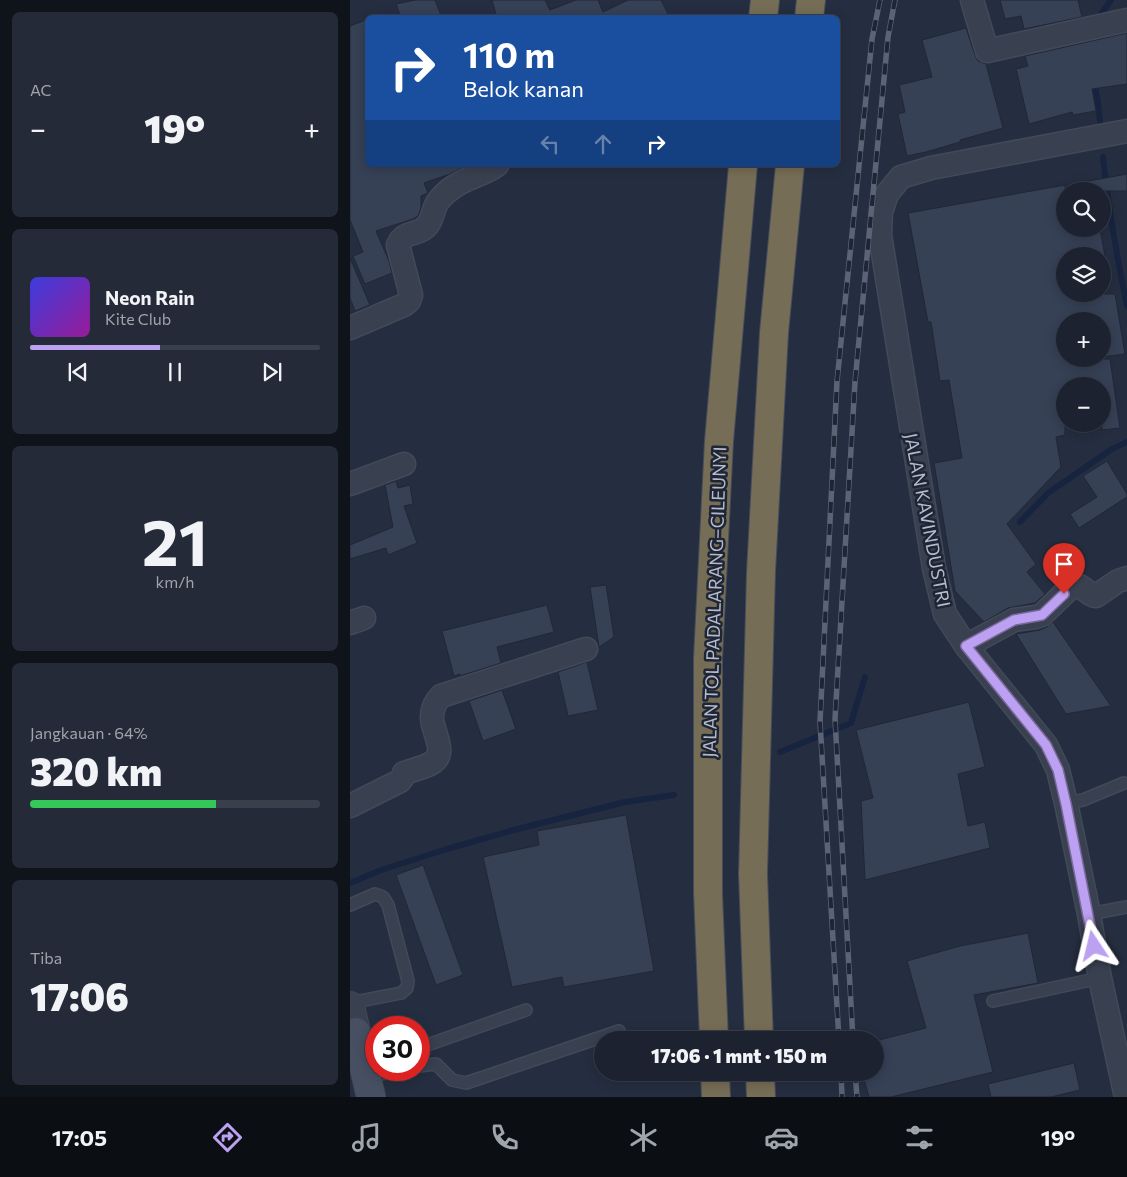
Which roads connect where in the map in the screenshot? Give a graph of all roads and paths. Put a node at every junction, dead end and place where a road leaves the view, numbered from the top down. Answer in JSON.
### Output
{"nodes":[{"id":1,"x":765,"y":0,"type":"edge"},
{"id":2,"x":811,"y":0,"type":"edge"},
{"id":3,"x":972,"y":0,"type":"edge"},
{"id":4,"x":763,"y":15,"type":"edge"},
{"id":5,"x":809,"y":15,"type":"edge"},
{"id":6,"x":1127,"y":20,"type":"edge"},
{"id":7,"x":1127,"y":131,"type":"edge"},
{"id":8,"x":494,"y":167,"type":"edge"},
{"id":9,"x":743,"y":167,"type":"edge"},
{"id":10,"x":790,"y":167,"type":"edge"},
{"id":11,"x":350,"y":328,"type":"edge"},
{"id":12,"x":404,"y":464,"type":"dead end"},
{"id":13,"x":350,"y":484,"type":"edge"},
{"id":14,"x":1127,"y":578,"type":"edge"},
{"id":15,"x":966,"y":646,"type":"junction"},
{"id":16,"x":586,"y":649,"type":"dead end"},
{"id":17,"x":1124,"y":783,"type":"dead end"},
{"id":18,"x":1066,"y":804,"type":"junction"},
{"id":19,"x":350,"y":806,"type":"edge"},
{"id":20,"x":350,"y":905,"type":"edge"},
{"id":21,"x":1127,"y":908,"type":"edge"},
{"id":22,"x":1089,"y":914,"type":"junction"},
{"id":23,"x":1100,"y":978,"type":"junction"},
{"id":24,"x":993,"y":1001,"type":"dead end"},
{"id":25,"x":350,"y":1004,"type":"edge"},
{"id":26,"x":526,"y":1010,"type":"dead end"},
{"id":27,"x":714,"y":1031,"type":"edge"},
{"id":28,"x":759,"y":1031,"type":"edge"},
{"id":29,"x":353,"y":1033,"type":"edge"},
{"id":30,"x":594,"y":1040,"type":"edge"},
{"id":31,"x":430,"y":1044,"type":"edge"},
{"id":32,"x":430,"y":1065,"type":"edge"},
{"id":33,"x":365,"y":1074,"type":"edge"},
{"id":34,"x":715,"y":1081,"type":"edge"},
{"id":35,"x":760,"y":1081,"type":"edge"},
{"id":36,"x":716,"y":1097,"type":"edge"},
{"id":37,"x":761,"y":1097,"type":"edge"},
{"id":38,"x":1126,"y":1097,"type":"edge"}],
"edges":[{"from":1,"to":4,"type":"highway"},
{"from":2,"to":5,"type":"highway"},
{"from":3,"to":6,"type":"street"},
{"from":7,"to":15,"type":"street","name":"JALAN KAVINDUSTRI"},
{"from":8,"to":11,"type":"street"},
{"from":9,"to":27,"type":"highway","name":"JALAN TOL PADALARANG–CILEUNYI"},
{"from":10,"to":28,"type":"highway"},
{"from":12,"to":13,"type":"street"},
{"from":14,"to":15,"type":"street"},
{"from":15,"to":18,"type":"street","name":"JALAN KAVINDUSTRI"},
{"from":16,"to":19,"type":"street"},
{"from":17,"to":18,"type":"lane"},
{"from":18,"to":22,"type":"street","name":"JALAN KAVINDUSTRI"},
{"from":20,"to":25,"type":"lane"},
{"from":21,"to":22,"type":"lane"},
{"from":22,"to":23,"type":"street","name":"JALAN KAVINDUSTRI"},
{"from":23,"to":24,"type":"lane"},
{"from":23,"to":38,"type":"street","name":"JALAN KAVINDUSTRI"},
{"from":25,"to":29,"type":"street"},
{"from":26,"to":31,"type":"lane"},
{"from":29,"to":33,"type":"main road"},
{"from":30,"to":32,"type":"lane"},
{"from":34,"to":36,"type":"highway"},
{"from":35,"to":37,"type":"highway"}]}
